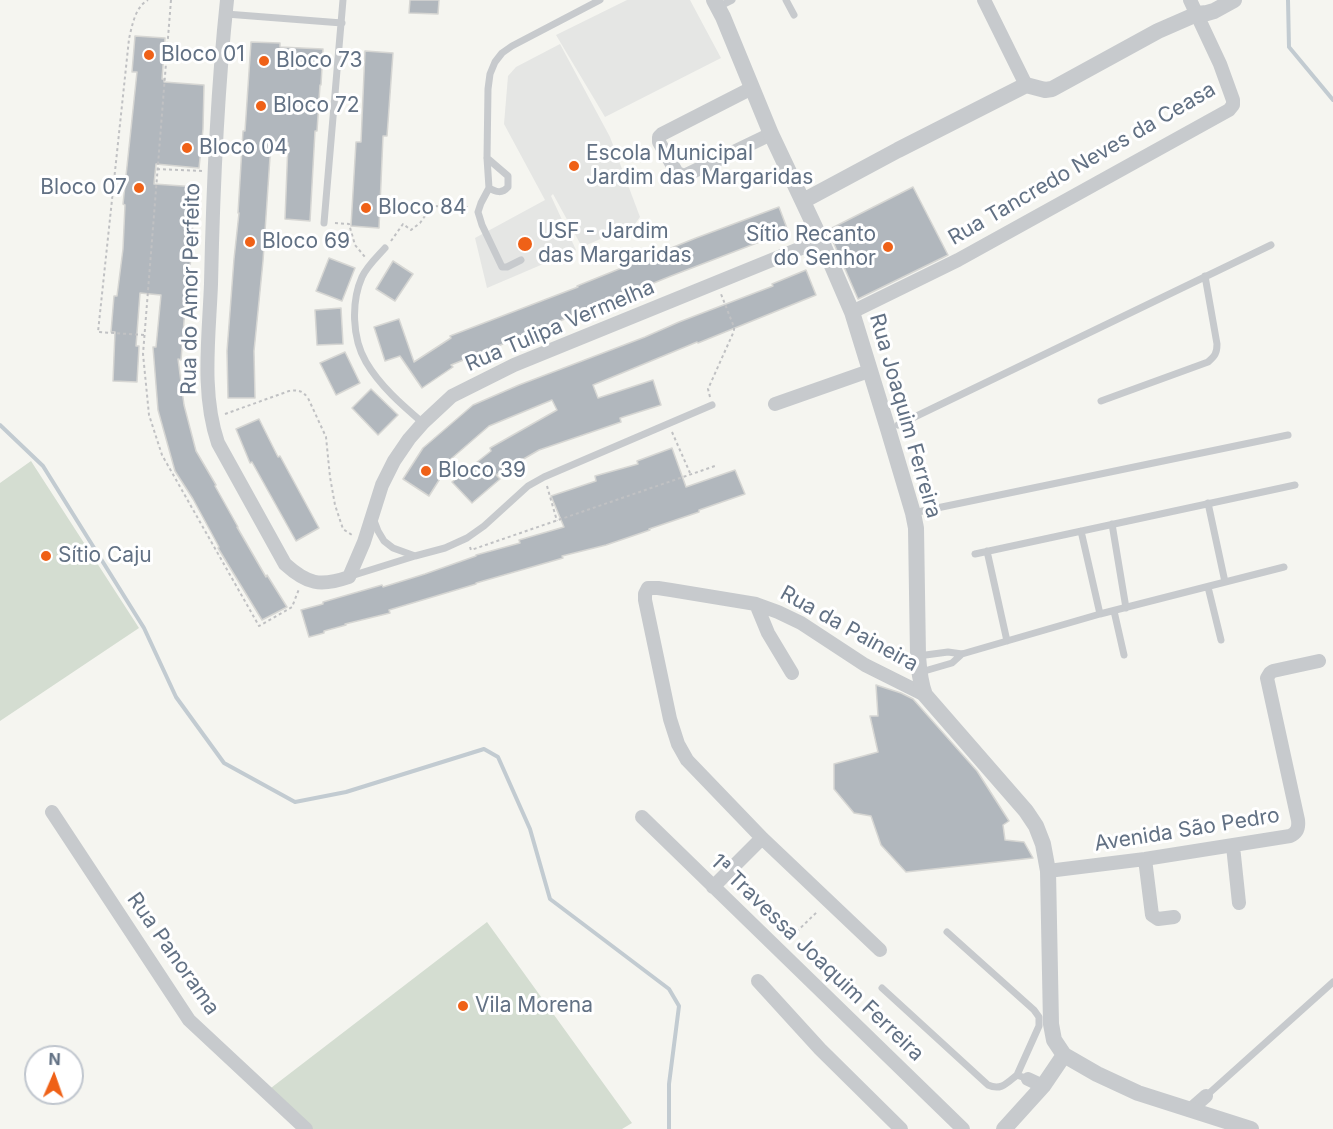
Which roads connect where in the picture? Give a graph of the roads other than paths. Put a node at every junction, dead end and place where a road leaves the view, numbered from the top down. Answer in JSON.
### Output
{"nodes":[{"id":1,"x":343,"y":0,"type":"edge"},
{"id":2,"x":600,"y":0,"type":"edge"},
{"id":3,"x":786,"y":0,"type":"edge"},
{"id":4,"x":984,"y":0,"type":"edge"},
{"id":5,"x":1234,"y":0,"type":"edge"},
{"id":6,"x":721,"y":2,"type":"edge"},
{"id":7,"x":226,"y":7,"type":"edge"},
{"id":8,"x":1194,"y":7,"type":"edge"},
{"id":9,"x":794,"y":15,"type":"dead end"},
{"id":10,"x":342,"y":23,"type":"junction"},
{"id":11,"x":1026,"y":86,"type":"junction"},
{"id":12,"x":752,"y":88,"type":"junction"},
{"id":13,"x":771,"y":134,"type":"junction"},
{"id":14,"x":486,"y":158,"type":"junction"},
{"id":15,"x":489,"y":188,"type":"junction"},
{"id":16,"x":803,"y":201,"type":"junction"},
{"id":17,"x":324,"y":223,"type":"road end"},
{"id":18,"x":821,"y":240,"type":"junction"},
{"id":19,"x":1271,"y":244,"type":"dead end"},
{"id":20,"x":385,"y":248,"type":"road end"},
{"id":21,"x":521,"y":260,"type":"dead end"},
{"id":22,"x":1205,"y":276,"type":"junction"},
{"id":23,"x":852,"y":312,"type":"junction"},
{"id":24,"x":869,"y":371,"type":"junction"},
{"id":25,"x":1101,"y":401,"type":"dead end"},
{"id":26,"x":775,"y":404,"type":"dead end"},
{"id":27,"x":712,"y":405,"type":"road end"},
{"id":28,"x":423,"y":423,"type":"junction"},
{"id":29,"x":893,"y":427,"type":"junction"},
{"id":30,"x":1288,"y":435,"type":"dead end"},
{"id":31,"x":1294,"y":485,"type":"dead end"},
{"id":32,"x":1208,"y":503,"type":"junction"},
{"id":33,"x":914,"y":513,"type":"junction"},
{"id":34,"x":372,"y":516,"type":"junction"},
{"id":35,"x":1112,"y":524,"type":"junction"},
{"id":36,"x":1081,"y":531,"type":"junction"},
{"id":37,"x":987,"y":552,"type":"junction"},
{"id":38,"x":975,"y":554,"type":"dead end"},
{"id":39,"x":415,"y":556,"type":"junction"},
{"id":40,"x":1284,"y":567,"type":"dead end"},
{"id":41,"x":349,"y":577,"type":"junction"},
{"id":42,"x":1225,"y":582,"type":"junction"},
{"id":43,"x":1208,"y":587,"type":"junction"},
{"id":44,"x":756,"y":604,"type":"junction"},
{"id":45,"x":1126,"y":608,"type":"junction"},
{"id":46,"x":1114,"y":611,"type":"junction"},
{"id":47,"x":1100,"y":614,"type":"junction"},
{"id":48,"x":1221,"y":640,"type":"dead end"},
{"id":49,"x":1007,"y":641,"type":"junction"},
{"id":50,"x":962,"y":654,"type":"junction"},
{"id":51,"x":1124,"y":655,"type":"dead end"},
{"id":52,"x":1320,"y":661,"type":"dead end"},
{"id":53,"x":918,"y":664,"type":"junction"},
{"id":54,"x":792,"y":673,"type":"dead end"},
{"id":55,"x":925,"y":694,"type":"junction"},
{"id":56,"x":52,"y":812,"type":"dead end"},
{"id":57,"x":642,"y":817,"type":"dead end"},
{"id":58,"x":762,"y":837,"type":"junction"},
{"id":59,"x":1233,"y":846,"type":"junction"},
{"id":60,"x":1145,"y":859,"type":"junction"},
{"id":61,"x":1048,"y":871,"type":"junction"},
{"id":62,"x":713,"y":887,"type":"junction"},
{"id":63,"x":1239,"y":903,"type":"dead end"},
{"id":64,"x":1174,"y":917,"type":"dead end"},
{"id":65,"x":947,"y":932,"type":"dead end"},
{"id":66,"x":880,"y":950,"type":"dead end"},
{"id":67,"x":758,"y":981,"type":"dead end"},
{"id":68,"x":1333,"y":982,"type":"edge"},
{"id":69,"x":882,"y":988,"type":"dead end"},
{"id":70,"x":1064,"y":1055,"type":"junction"},
{"id":71,"x":1029,"y":1080,"type":"junction"},
{"id":72,"x":1206,"y":1096,"type":"joint"},
{"id":73,"x":1190,"y":1110,"type":"junction"},
{"id":74,"x":306,"y":1129,"type":"edge"},
{"id":75,"x":901,"y":1129,"type":"edge"},
{"id":76,"x":963,"y":1129,"type":"edge"},
{"id":77,"x":1004,"y":1129,"type":"edge"},
{"id":78,"x":1251,"y":1129,"type":"edge"}],
"edges":[{"from":1,"to":10,"type":"lane"},
{"from":2,"to":14,"type":"lane"},
{"from":3,"to":9,"type":"lane"},
{"from":4,"to":11,"type":"street"},
{"from":5,"to":8,"type":"street"},
{"from":6,"to":12,"type":"street","name":"Rua Joaquim Ferreira"},
{"from":7,"to":10,"type":"lane"},
{"from":7,"to":41,"type":"street","name":"Rua do Amor Perfeito"},
{"from":8,"to":11,"type":"street"},
{"from":8,"to":23,"type":"street","name":"Rua Tancredo Neves da Ceasa"},
{"from":10,"to":17,"type":"lane"},
{"from":11,"to":16,"type":"street"},
{"from":12,"to":13,"type":"street","name":"Rua Joaquim Ferreira"},
{"from":12,"to":13,"type":"street"},
{"from":13,"to":16,"type":"street","name":"Rua Joaquim Ferreira"},
{"from":14,"to":15,"type":"lane"},
{"from":14,"to":15,"type":"lane"},
{"from":15,"to":21,"type":"lane"},
{"from":16,"to":18,"type":"street","name":"Rua Joaquim Ferreira"},
{"from":18,"to":23,"type":"street","name":"Rua Joaquim Ferreira"},
{"from":18,"to":28,"type":"street","name":"Rua Tulipa Vermelha"},
{"from":19,"to":22,"type":"lane"},
{"from":20,"to":28,"type":"lane"},
{"from":22,"to":25,"type":"lane"},
{"from":22,"to":29,"type":"lane"},
{"from":23,"to":24,"type":"street","name":"Rua Joaquim Ferreira"},
{"from":24,"to":26,"type":"street"},
{"from":24,"to":29,"type":"street","name":"Rua Joaquim Ferreira"},
{"from":27,"to":39,"type":"lane"},
{"from":28,"to":34,"type":"street","name":"Rua Tulipa Vermelha"},
{"from":29,"to":33,"type":"street","name":"Rua Joaquim Ferreira"},
{"from":30,"to":33,"type":"lane"},
{"from":31,"to":32,"type":"lane"},
{"from":32,"to":35,"type":"lane"},
{"from":32,"to":42,"type":"lane"},
{"from":33,"to":53,"type":"street","name":"Rua Joaquim Ferreira"},
{"from":34,"to":39,"type":"lane"},
{"from":34,"to":41,"type":"street","name":"Rua Tulipa Vermelha"},
{"from":35,"to":36,"type":"lane"},
{"from":35,"to":45,"type":"lane"},
{"from":36,"to":37,"type":"lane"},
{"from":36,"to":47,"type":"lane"},
{"from":37,"to":38,"type":"lane"},
{"from":37,"to":49,"type":"lane"},
{"from":39,"to":41,"type":"lane"},
{"from":40,"to":42,"type":"lane"},
{"from":42,"to":43,"type":"lane"},
{"from":43,"to":45,"type":"lane"},
{"from":43,"to":48,"type":"lane"},
{"from":44,"to":54,"type":"street"},
{"from":44,"to":55,"type":"street","name":"Rua da Paineira"},
{"from":44,"to":58,"type":"street","name":"Rua da Paineira"},
{"from":45,"to":46,"type":"lane"},
{"from":46,"to":47,"type":"lane"},
{"from":46,"to":51,"type":"lane"},
{"from":47,"to":49,"type":"lane"},
{"from":49,"to":50,"type":"lane"},
{"from":50,"to":53,"type":"lane"},
{"from":50,"to":53,"type":"lane"},
{"from":52,"to":59,"type":"street","name":"Avenida São Pedro"},
{"from":53,"to":55,"type":"street","name":"Rua Joaquim Ferreira"},
{"from":55,"to":61,"type":"street","name":"Rua Joaquim Ferreira"},
{"from":56,"to":74,"type":"street","name":"Rua Panorama"},
{"from":57,"to":62,"type":"street","name":"1ª Travessa Joaquim Ferreira"},
{"from":58,"to":62,"type":"street"},
{"from":58,"to":66,"type":"street"},
{"from":59,"to":60,"type":"street","name":"Avenida São Pedro"},
{"from":59,"to":63,"type":"street"},
{"from":60,"to":61,"type":"street","name":"Avenida São Pedro"},
{"from":60,"to":64,"type":"street"},
{"from":61,"to":70,"type":"street","name":"Rua Joaquim Ferreira"},
{"from":62,"to":76,"type":"street","name":"1ª Travessa Joaquim Ferreira"},
{"from":65,"to":71,"type":"lane"},
{"from":67,"to":75,"type":"street"},
{"from":68,"to":72,"type":"lane"},
{"from":69,"to":71,"type":"lane"},
{"from":70,"to":71,"type":"street"},
{"from":70,"to":73,"type":"street"},
{"from":71,"to":77,"type":"street"},
{"from":72,"to":73,"type":"street"},
{"from":73,"to":78,"type":"street"}]}
